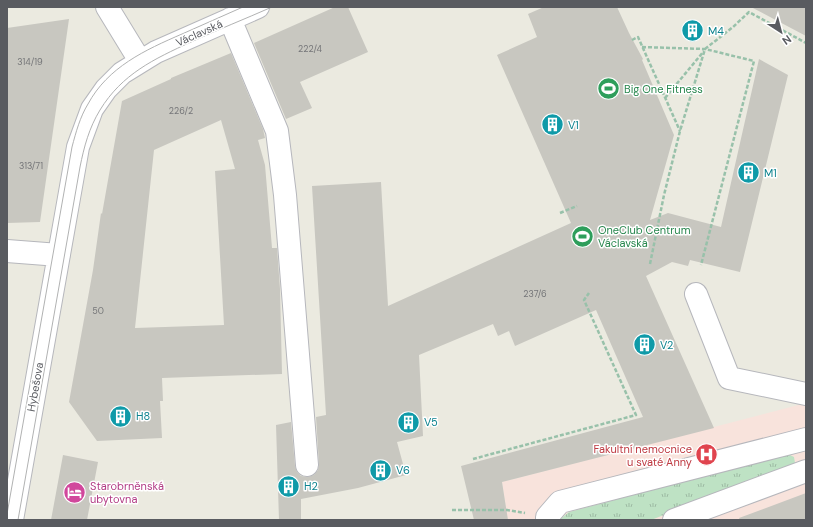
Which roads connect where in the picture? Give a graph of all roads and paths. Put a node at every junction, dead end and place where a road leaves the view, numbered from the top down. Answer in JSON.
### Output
{"nodes":[{"id":1,"x":108,"y":7,"type":"edge"},
{"id":2,"x":258,"y":7,"type":"edge"},
{"id":3,"x":230,"y":19,"type":"junction"},
{"id":4,"x":632,"y":40,"type":"dead end"},
{"id":5,"x":806,"y":43,"type":"edge"},
{"id":6,"x":642,"y":47,"type":"junction"},
{"id":7,"x":705,"y":49,"type":"junction"},
{"id":8,"x":140,"y":61,"type":"junction"},
{"id":9,"x":665,"y":98,"type":"junction"},
{"id":10,"x":680,"y":131,"type":"junction"},
{"id":11,"x":577,"y":206,"type":"dead end"},
{"id":12,"x":560,"y":213,"type":"dead end"},
{"id":13,"x":7,"y":251,"type":"edge"},
{"id":14,"x":59,"y":255,"type":"junction"},
{"id":15,"x":650,"y":264,"type":"dead end"},
{"id":16,"x":700,"y":266,"type":"dead end"},
{"id":17,"x":589,"y":293,"type":"dead end"},
{"id":18,"x":696,"y":294,"type":"dead end"},
{"id":19,"x":806,"y":394,"type":"edge"},
{"id":20,"x":806,"y":439,"type":"edge"},
{"id":21,"x":473,"y":459,"type":"dead end"},
{"id":22,"x":308,"y":465,"type":"dead end"},
{"id":23,"x":806,"y":471,"type":"edge"},
{"id":24,"x":452,"y":510,"type":"dead end"},
{"id":25,"x":547,"y":518,"type":"edge"},
{"id":26,"x":12,"y":520,"type":"edge"},
{"id":27,"x":674,"y":520,"type":"edge"}],
"edges":[{"from":1,"to":8,"type":"street"},
{"from":2,"to":3,"type":"street","name":"Václavská"},
{"from":3,"to":8,"type":"street","name":"Václavská"},
{"from":3,"to":22,"type":"street"},
{"from":4,"to":6,"type":"path"},
{"from":5,"to":7,"type":"path"},
{"from":6,"to":7,"type":"path"},
{"from":6,"to":9,"type":"path"},
{"from":7,"to":9,"type":"path"},
{"from":7,"to":10,"type":"path"},
{"from":7,"to":16,"type":"path"},
{"from":8,"to":14,"type":"street","name":"Hybešova"},
{"from":9,"to":10,"type":"path"},
{"from":10,"to":15,"type":"path"},
{"from":11,"to":12,"type":"path"},
{"from":13,"to":14,"type":"street"},
{"from":14,"to":26,"type":"street","name":"Hybešova"},
{"from":17,"to":21,"type":"path"},
{"from":18,"to":19,"type":"street"},
{"from":20,"to":25,"type":"street"},
{"from":23,"to":27,"type":"street"},
{"from":24,"to":25,"type":"path"}]}
